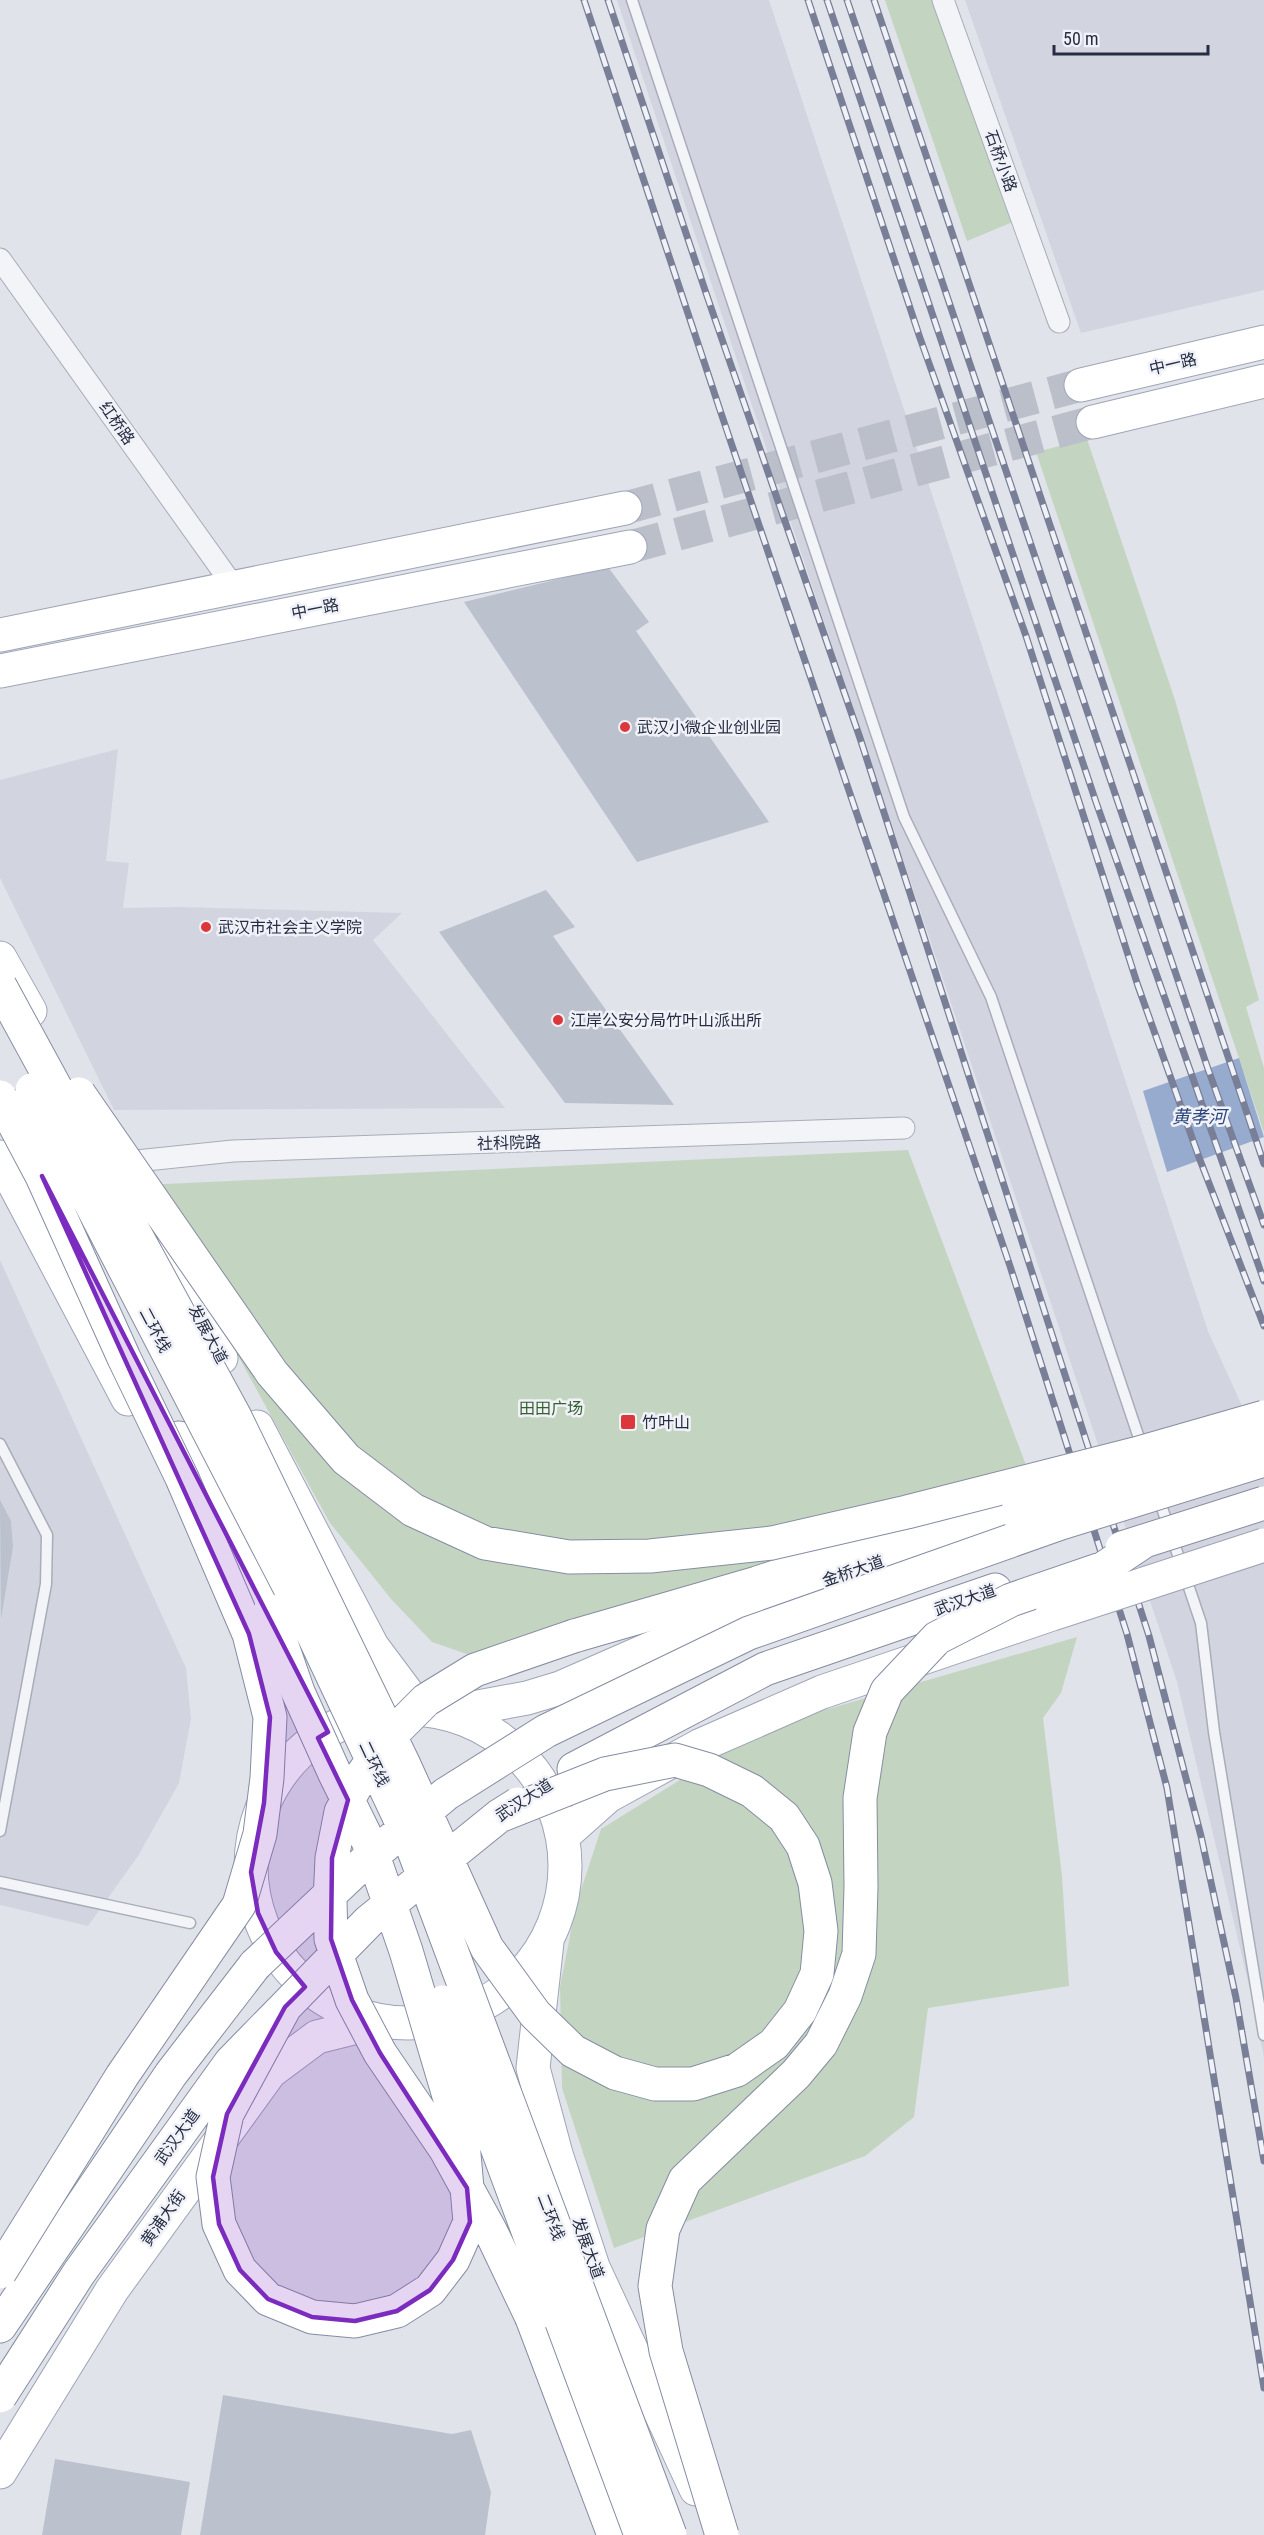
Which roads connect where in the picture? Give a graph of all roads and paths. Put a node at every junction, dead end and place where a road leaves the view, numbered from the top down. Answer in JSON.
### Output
{"nodes":[{"id":1,"x":632,"y":0,"type":"edge"},
{"id":2,"x":944,"y":0,"type":"edge"},
{"id":3,"x":0,"y":259,"type":"edge"},
{"id":4,"x":1059,"y":322,"type":"dead end"},
{"id":5,"x":1264,"y":342,"type":"edge"},
{"id":6,"x":1264,"y":381,"type":"edge"},
{"id":7,"x":1081,"y":385,"type":"tunnel mouth"},
{"id":8,"x":1093,"y":422,"type":"tunnel mouth"},
{"id":9,"x":625,"y":508,"type":"tunnel mouth"},
{"id":10,"x":630,"y":547,"type":"tunnel mouth"},
{"id":11,"x":234,"y":587,"type":"junction"},
{"id":12,"x":0,"y":635,"type":"edge"},
{"id":13,"x":0,"y":671,"type":"edge"},
{"id":14,"x":0,"y":958,"type":"edge"},
{"id":15,"x":0,"y":984,"type":"edge"},
{"id":16,"x":0,"y":1028,"type":"edge"},
{"id":17,"x":0,"y":1096,"type":"edge"},
{"id":18,"x":904,"y":1128,"type":"dead end"},
{"id":19,"x":0,"y":1157,"type":"edge"},
{"id":20,"x":114,"y":1163,"type":"junction"},
{"id":21,"x":42,"y":1176,"type":"junction"},
{"id":22,"x":1264,"y":1417,"type":"edge"},
{"id":23,"x":1264,"y":1436,"type":"edge"},
{"id":24,"x":0,"y":1444,"type":"edge"},
{"id":25,"x":1135,"y":1454,"type":"junction"},
{"id":26,"x":1264,"y":1460,"type":"edge"},
{"id":27,"x":1264,"y":1503,"type":"edge"},
{"id":28,"x":1143,"y":1542,"type":"junction"},
{"id":29,"x":1264,"y":1545,"type":"edge"},
{"id":30,"x":270,"y":1611,"type":"junction"},
{"id":31,"x":432,"y":1711,"type":"junction"},
{"id":32,"x":264,"y":1803,"type":"junction"},
{"id":33,"x":499,"y":1816,"type":"junction"},
{"id":34,"x":0,"y":1830,"type":"edge"},
{"id":35,"x":563,"y":1836,"type":"junction"},
{"id":36,"x":251,"y":1872,"type":"junction"},
{"id":37,"x":0,"y":1882,"type":"edge"},
{"id":38,"x":190,"y":1923,"type":"dead end"},
{"id":39,"x":547,"y":1942,"type":"junction"},
{"id":40,"x":285,"y":2007,"type":"junction"},
{"id":41,"x":377,"y":2022,"type":"junction"},
{"id":42,"x":417,"y":2024,"type":"junction"},
{"id":43,"x":1264,"y":2035,"type":"edge"},
{"id":44,"x":0,"y":2272,"type":"edge"},
{"id":45,"x":0,"y":2326,"type":"edge"},
{"id":46,"x":0,"y":2396,"type":"edge"},
{"id":47,"x":0,"y":2472,"type":"edge"},
{"id":48,"x":602,"y":2535,"type":"edge"},
{"id":49,"x":614,"y":2535,"type":"edge"},
{"id":50,"x":641,"y":2535,"type":"edge"},
{"id":51,"x":670,"y":2535,"type":"edge"},
{"id":52,"x":716,"y":2535,"type":"edge"},
{"id":53,"x":722,"y":2535,"type":"edge"}],
"edges":[{"from":1,"to":43,"type":"lane"},
{"from":2,"to":4,"type":"street","name":"石桥小路"},
{"from":3,"to":11,"type":"street","name":"红桥路"},
{"from":5,"to":7,"type":"main road","name":"中一路"},
{"from":6,"to":8,"type":"main road"},
{"from":9,"to":11,"type":"main road"},
{"from":10,"to":13,"type":"main road","name":"中一路"},
{"from":11,"to":12,"type":"main road"},
{"from":14,"to":20,"type":"main road","name":"发展大道"},
{"from":15,"to":25,"type":"main road","bridge":true},
{"from":15,"to":33,"type":"main road","bridge":true},
{"from":16,"to":51,"type":"main road","name":"二环线","bridge":true},
{"from":17,"to":21,"type":"main road","name":"二环线","bridge":true},
{"from":18,"to":20,"type":"street","name":"社科院路"},
{"from":19,"to":32,"type":"main road"},
{"from":20,"to":31,"type":"main road","name":"发展大道"},
{"from":21,"to":30,"type":"main road","name":"二环线","bridge":true},
{"from":21,"to":44,"type":"main road","bridge":true},
{"from":22,"to":25,"type":"main road","bridge":true},
{"from":23,"to":31,"type":"main road","name":"金桥大道","bridge":true},
{"from":24,"to":34,"type":"lane"},
{"from":25,"to":49,"type":"main road","bridge":true},
{"from":26,"to":45,"type":"main road","bridge":true},
{"from":27,"to":28,"type":"main road","name":"武汉大道","bridge":true},
{"from":28,"to":33,"type":"main road","name":"武汉大道","bridge":true},
{"from":28,"to":53,"type":"main road","bridge":true},
{"from":29,"to":35,"type":"main road","bridge":true},
{"from":30,"to":40,"type":"main road","bridge":true},
{"from":30,"to":50,"type":"main road","name":"二环线","bridge":true},
{"from":31,"to":32,"type":"main road","name":"金桥大道"},
{"from":31,"to":35,"type":"main road"},
{"from":32,"to":36,"type":"main road"},
{"from":33,"to":40,"type":"main road","name":"武汉大道","bridge":true},
{"from":35,"to":39,"type":"main road"},
{"from":36,"to":41,"type":"main road"},
{"from":36,"to":44,"type":"main road"},
{"from":37,"to":38,"type":"lane"},
{"from":39,"to":42,"type":"main road"},
{"from":39,"to":52,"type":"main road","name":"发展大道"},
{"from":40,"to":46,"type":"main road","name":"武汉大道","bridge":true},
{"from":41,"to":42,"type":"main road"},
{"from":41,"to":47,"type":"main road","name":"黄浦大街"},
{"from":42,"to":48,"type":"main road"}]}
